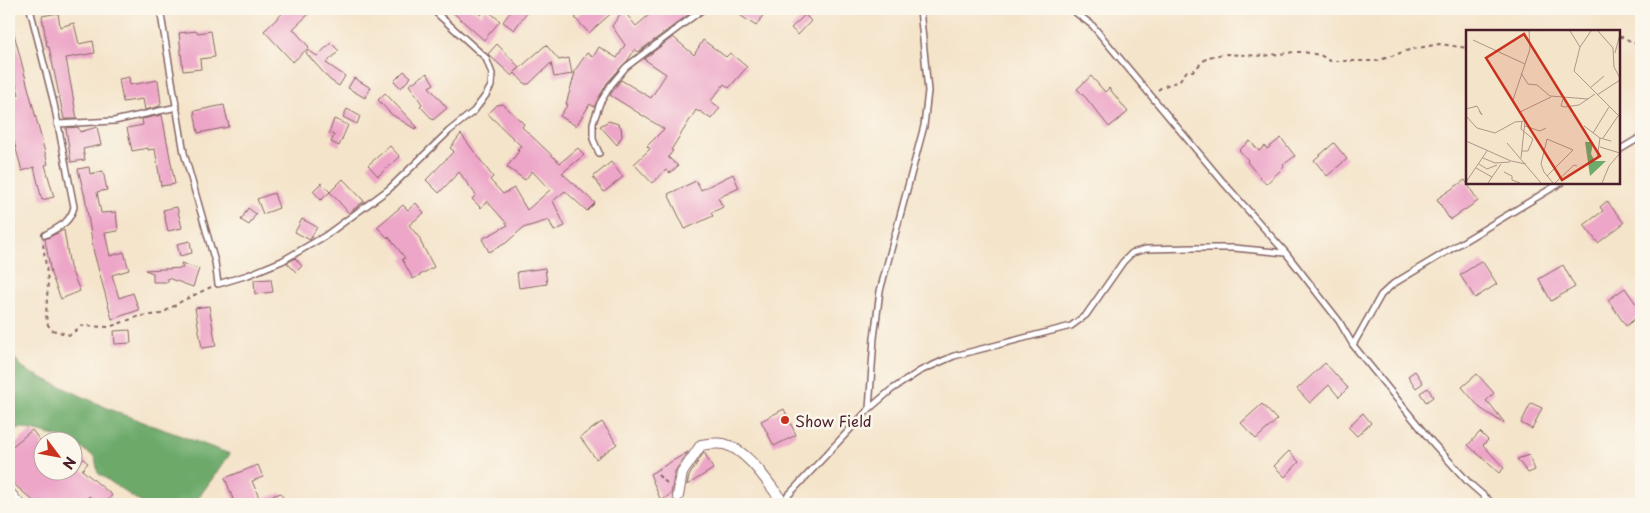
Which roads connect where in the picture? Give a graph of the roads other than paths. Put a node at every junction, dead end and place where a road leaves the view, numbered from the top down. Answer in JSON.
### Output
{"nodes":[{"id":1,"x":30,"y":9,"type":"edge"},
{"id":2,"x":160,"y":9,"type":"edge"},
{"id":3,"x":432,"y":9,"type":"edge"},
{"id":4,"x":703,"y":9,"type":"edge"},
{"id":5,"x":838,"y":9,"type":"edge"},
{"id":6,"x":863,"y":9,"type":"edge"},
{"id":7,"x":920,"y":9,"type":"edge"},
{"id":8,"x":1071,"y":9,"type":"edge"},
{"id":9,"x":177,"y":108,"type":"junction"},
{"id":10,"x":57,"y":124,"type":"junction"},
{"id":11,"x":1641,"y":137,"type":"edge"},
{"id":12,"x":1620,"y":149,"type":"edge"},
{"id":13,"x":599,"y":153,"type":"dead end"},
{"id":14,"x":1559,"y":184,"type":"edge"},
{"id":15,"x":45,"y":235,"type":"road end"},
{"id":16,"x":1286,"y":253,"type":"junction"},
{"id":17,"x":1353,"y":345,"type":"junction"},
{"id":18,"x":869,"y":409,"type":"junction"},
{"id":19,"x":9,"y":492,"type":"edge"},
{"id":20,"x":676,"y":500,"type":"edge"},
{"id":21,"x":781,"y":503,"type":"edge"},
{"id":22,"x":19,"y":504,"type":"edge"},
{"id":23,"x":1493,"y":504,"type":"edge"}],
"edges":[{"from":1,"to":10,"type":"lane"},
{"from":2,"to":9,"type":"lane"},
{"from":3,"to":9,"type":"lane"},
{"from":4,"to":13,"type":"lane"},
{"from":5,"to":6,"type":"lane"},
{"from":7,"to":18,"type":"lane"},
{"from":8,"to":16,"type":"lane"},
{"from":9,"to":10,"type":"lane"},
{"from":10,"to":15,"type":"lane"},
{"from":11,"to":12,"type":"lane"},
{"from":14,"to":17,"type":"lane"},
{"from":16,"to":17,"type":"lane"},
{"from":16,"to":18,"type":"lane"},
{"from":17,"to":23,"type":"lane"},
{"from":18,"to":21,"type":"lane"},
{"from":19,"to":22,"type":"street"},
{"from":20,"to":21,"type":"street"}]}
